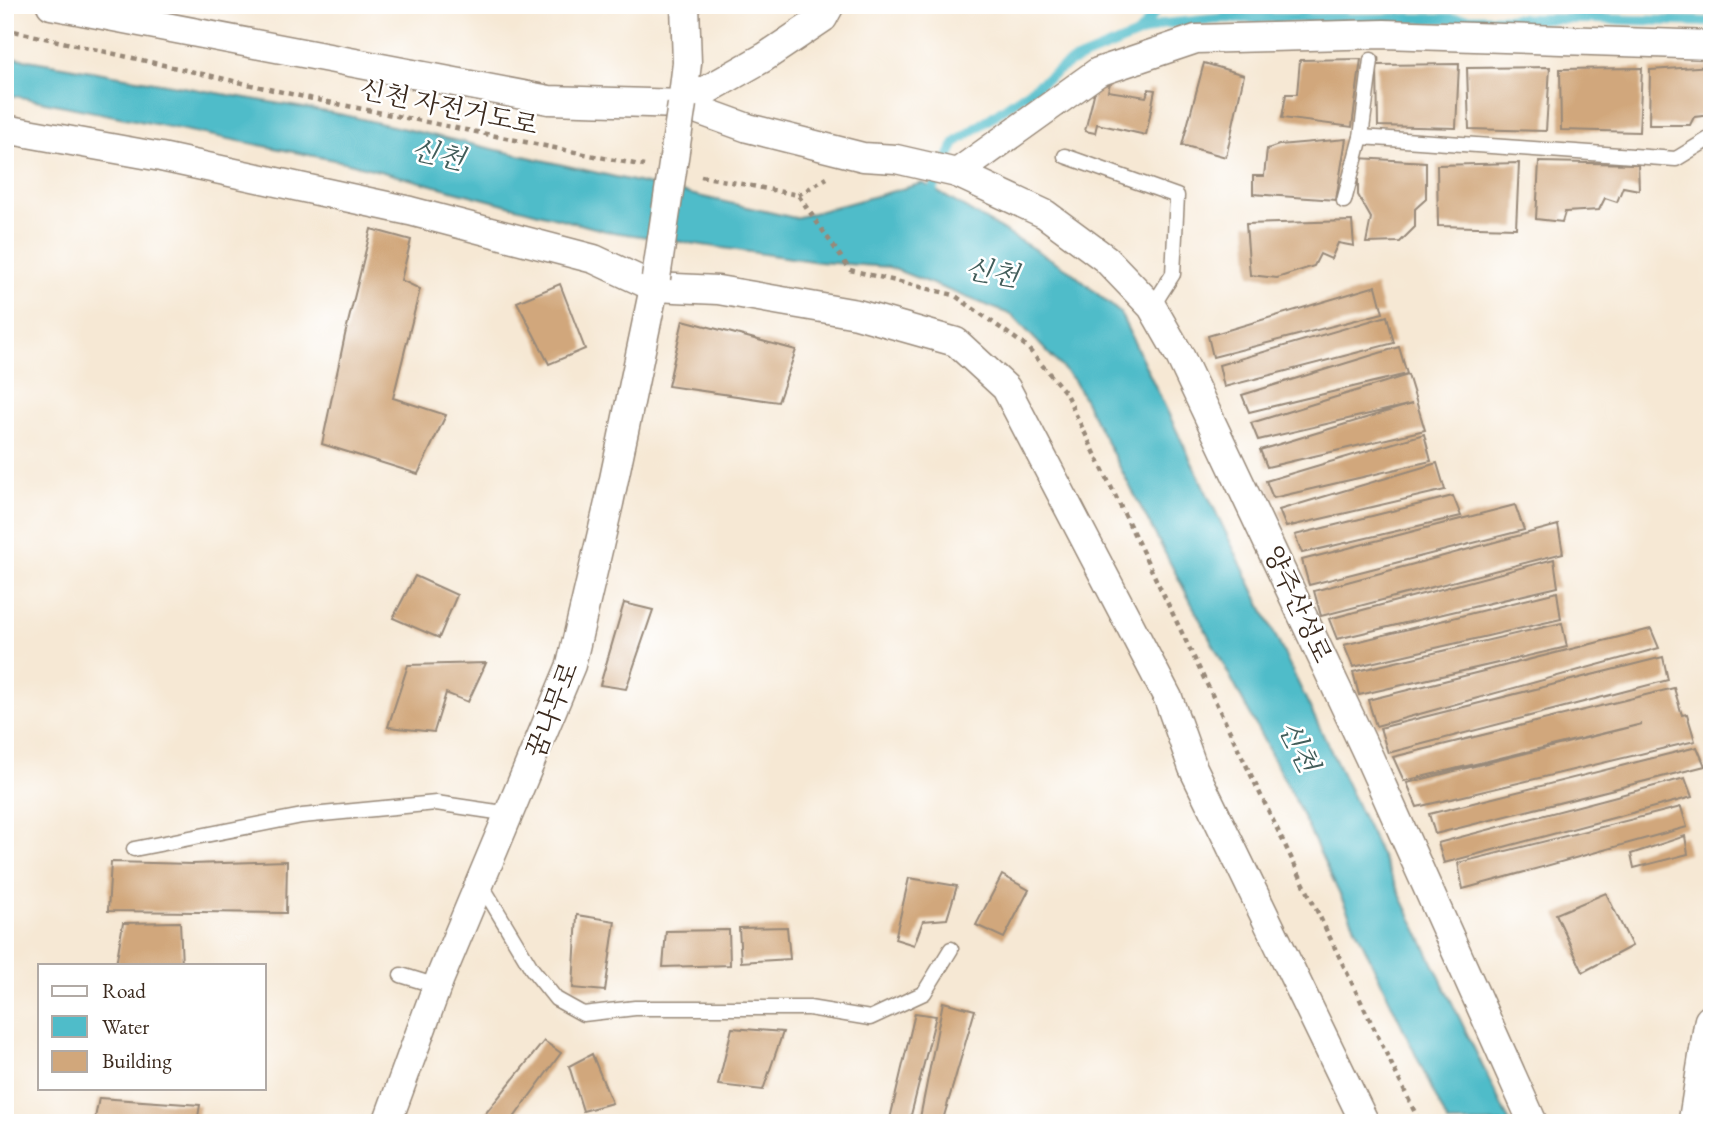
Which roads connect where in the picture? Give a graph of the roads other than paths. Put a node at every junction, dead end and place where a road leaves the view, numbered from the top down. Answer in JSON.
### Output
{"nodes":[{"id":1,"x":51,"y":5,"type":"edge"},
{"id":2,"x":685,"y":5,"type":"edge"},
{"id":3,"x":830,"y":5,"type":"edge"},
{"id":4,"x":1712,"y":45,"type":"edge"},
{"id":5,"x":1371,"y":61,"type":"dead end"},
{"id":6,"x":682,"y":104,"type":"junction"},
{"id":7,"x":5,"y":129,"type":"edge"},
{"id":8,"x":1361,"y":137,"type":"junction"},
{"id":9,"x":1712,"y":137,"type":"edge"},
{"id":10,"x":1065,"y":156,"type":"dead end"},
{"id":11,"x":957,"y":173,"type":"junction"},
{"id":12,"x":1344,"y":201,"type":"dead end"},
{"id":13,"x":655,"y":283,"type":"junction"},
{"id":14,"x":1152,"y":307,"type":"junction"},
{"id":15,"x":510,"y":814,"type":"junction"},
{"id":16,"x":134,"y":849,"type":"dead end"},
{"id":17,"x":481,"y":884,"type":"junction"},
{"id":18,"x":951,"y":949,"type":"dead end"},
{"id":19,"x":401,"y":975,"type":"dead end"},
{"id":20,"x":437,"y":986,"type":"junction"},
{"id":21,"x":1712,"y":1022,"type":"edge"},
{"id":22,"x":387,"y":1123,"type":"edge"},
{"id":23,"x":1365,"y":1123,"type":"edge"},
{"id":24,"x":1533,"y":1123,"type":"edge"},
{"id":25,"x":1696,"y":1123,"type":"edge"}],
"edges":[{"from":1,"to":6,"type":"street"},
{"from":2,"to":6,"type":"street"},
{"from":3,"to":6,"type":"street"},
{"from":4,"to":11,"type":"street"},
{"from":5,"to":8,"type":"lane"},
{"from":6,"to":11,"type":"street","name":"양주산성로"},
{"from":6,"to":13,"type":"street","name":"꿈나무로","bridge":true},
{"from":7,"to":13,"type":"street"},
{"from":8,"to":9,"type":"lane"},
{"from":8,"to":12,"type":"lane"},
{"from":10,"to":14,"type":"lane"},
{"from":11,"to":14,"type":"street","name":"양주산성로"},
{"from":13,"to":15,"type":"street","name":"꿈나무로"},
{"from":13,"to":23,"type":"street"},
{"from":14,"to":24,"type":"street","name":"양주산성로"},
{"from":15,"to":16,"type":"lane"},
{"from":15,"to":17,"type":"street","name":"꿈나무로"},
{"from":17,"to":18,"type":"lane"},
{"from":17,"to":20,"type":"street","name":"꿈나무로"},
{"from":19,"to":20,"type":"lane"},
{"from":20,"to":22,"type":"street","name":"꿈나무로"},
{"from":21,"to":25,"type":"street"}]}
